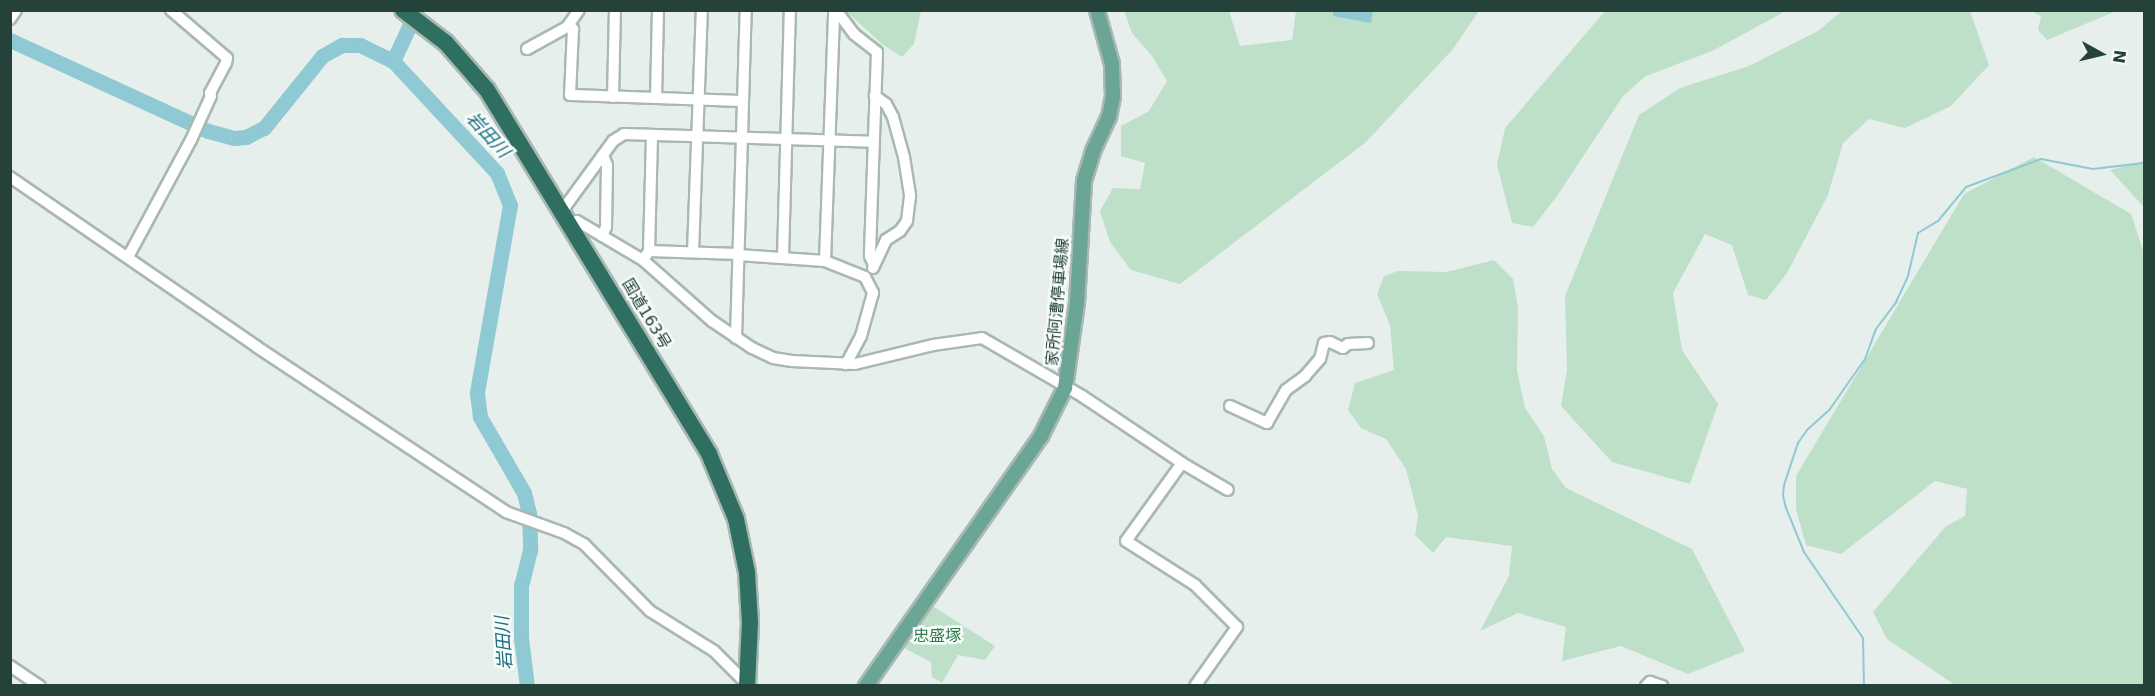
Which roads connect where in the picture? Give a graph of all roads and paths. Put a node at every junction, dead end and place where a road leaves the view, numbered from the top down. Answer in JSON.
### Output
{"nodes":[{"id":1,"x":16,"y":10,"type":"edge"},
{"id":2,"x":579,"y":10,"type":"edge"},
{"id":3,"x":615,"y":10,"type":"edge"},
{"id":4,"x":658,"y":10,"type":"edge"},
{"id":5,"x":702,"y":10,"type":"edge"},
{"id":6,"x":746,"y":10,"type":"edge"},
{"id":7,"x":790,"y":10,"type":"edge"},
{"id":8,"x":835,"y":10,"type":"edge"},
{"id":9,"x":1097,"y":10,"type":"edge"},
{"id":10,"x":172,"y":11,"type":"edge"},
{"id":11,"x":413,"y":15,"type":"edge"},
{"id":12,"x":10,"y":19,"type":"edge"},
{"id":13,"x":569,"y":24,"type":"junction"},
{"id":14,"x":527,"y":49,"type":"dead end"},
{"id":15,"x":875,"y":96,"type":"junction"},
{"id":16,"x":613,"y":97,"type":"junction"},
{"id":17,"x":656,"y":98,"type":"junction"},
{"id":18,"x":699,"y":99,"type":"junction"},
{"id":19,"x":743,"y":101,"type":"junction"},
{"id":20,"x":652,"y":135,"type":"junction"},
{"id":21,"x":697,"y":136,"type":"junction"},
{"id":22,"x":742,"y":138,"type":"junction"},
{"id":23,"x":786,"y":140,"type":"junction"},
{"id":24,"x":829,"y":141,"type":"junction"},
{"id":25,"x":873,"y":142,"type":"junction"},
{"id":26,"x":603,"y":155,"type":"junction"},
{"id":27,"x":10,"y":177,"type":"edge"},
{"id":28,"x":566,"y":217,"type":"junction"},
{"id":29,"x":602,"y":236,"type":"junction"},
{"id":30,"x":693,"y":252,"type":"junction"},
{"id":31,"x":738,"y":254,"type":"junction"},
{"id":32,"x":646,"y":255,"type":"junction"},
{"id":33,"x":128,"y":257,"type":"junction"},
{"id":34,"x":783,"y":257,"type":"junction"},
{"id":35,"x":825,"y":261,"type":"junction"},
{"id":36,"x":874,"y":265,"type":"junction"},
{"id":37,"x":865,"y":277,"type":"junction"},
{"id":38,"x":736,"y":338,"type":"junction"},
{"id":39,"x":1368,"y":343,"type":"dead end"},
{"id":40,"x":846,"y":364,"type":"junction"},
{"id":41,"x":1065,"y":388,"type":"junction"},
{"id":42,"x":1230,"y":406,"type":"dead end"},
{"id":43,"x":1182,"y":463,"type":"junction"},
{"id":44,"x":1228,"y":490,"type":"dead end"},
{"id":45,"x":10,"y":666,"type":"edge"},
{"id":46,"x":747,"y":683,"type":"edge"},
{"id":47,"x":868,"y":685,"type":"edge"},
{"id":48,"x":40,"y":686,"type":"edge"},
{"id":49,"x":1195,"y":686,"type":"edge"},
{"id":50,"x":1646,"y":686,"type":"edge"},
{"id":51,"x":1662,"y":686,"type":"edge"}],
"edges":[{"from":1,"to":12,"type":"street"},
{"from":2,"to":13,"type":"street"},
{"from":3,"to":16,"type":"street"},
{"from":4,"to":17,"type":"street"},
{"from":5,"to":18,"type":"street"},
{"from":6,"to":19,"type":"street"},
{"from":7,"to":23,"type":"street"},
{"from":8,"to":15,"type":"street"},
{"from":8,"to":24,"type":"street"},
{"from":9,"to":41,"type":"main road","name":"家所阿漕停車場線"},
{"from":10,"to":33,"type":"street"},
{"from":11,"to":28,"type":"highway","name":"国道163号"},
{"from":13,"to":14,"type":"street"},
{"from":13,"to":16,"type":"street"},
{"from":15,"to":25,"type":"street"},
{"from":15,"to":36,"type":"street"},
{"from":16,"to":17,"type":"street"},
{"from":17,"to":18,"type":"street"},
{"from":18,"to":19,"type":"street"},
{"from":18,"to":21,"type":"street"},
{"from":19,"to":22,"type":"street"},
{"from":20,"to":21,"type":"street"},
{"from":20,"to":26,"type":"street"},
{"from":20,"to":32,"type":"street"},
{"from":21,"to":22,"type":"street"},
{"from":21,"to":30,"type":"street"},
{"from":22,"to":23,"type":"street"},
{"from":22,"to":31,"type":"street"},
{"from":23,"to":24,"type":"street"},
{"from":23,"to":34,"type":"street"},
{"from":24,"to":25,"type":"street"},
{"from":24,"to":35,"type":"street"},
{"from":25,"to":36,"type":"street"},
{"from":26,"to":28,"type":"street"},
{"from":26,"to":29,"type":"street"},
{"from":27,"to":33,"type":"street"},
{"from":28,"to":29,"type":"street"},
{"from":28,"to":46,"type":"highway","name":"国道163号"},
{"from":29,"to":32,"type":"street"},
{"from":30,"to":31,"type":"street"},
{"from":30,"to":32,"type":"street"},
{"from":31,"to":34,"type":"street"},
{"from":31,"to":38,"type":"street"},
{"from":32,"to":38,"type":"street"},
{"from":33,"to":46,"type":"street"},
{"from":34,"to":35,"type":"street"},
{"from":35,"to":37,"type":"street"},
{"from":36,"to":37,"type":"street"},
{"from":37,"to":40,"type":"street"},
{"from":38,"to":40,"type":"street"},
{"from":39,"to":42,"type":"street"},
{"from":40,"to":41,"type":"street"},
{"from":41,"to":43,"type":"street"},
{"from":41,"to":47,"type":"main road","name":"家所阿漕停車場線"},
{"from":43,"to":44,"type":"street"},
{"from":43,"to":49,"type":"street"},
{"from":45,"to":48,"type":"street"},
{"from":50,"to":51,"type":"street"}]}
